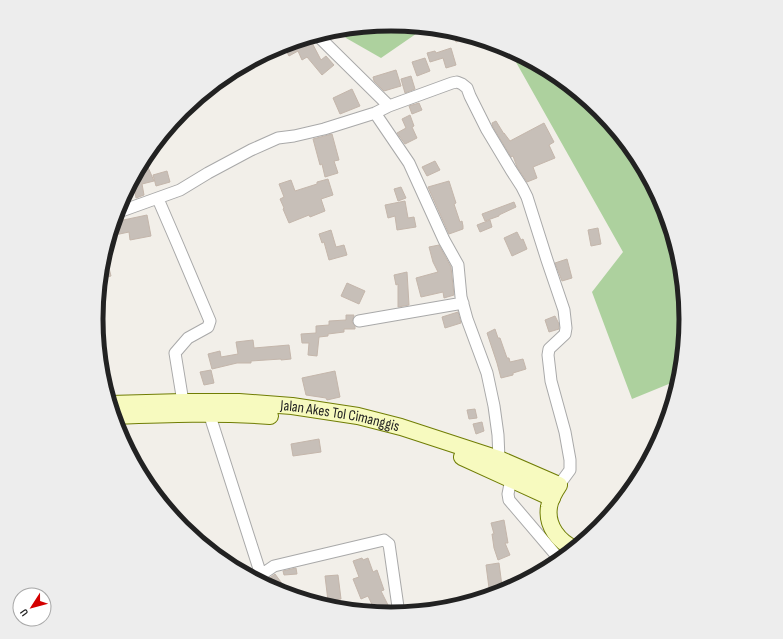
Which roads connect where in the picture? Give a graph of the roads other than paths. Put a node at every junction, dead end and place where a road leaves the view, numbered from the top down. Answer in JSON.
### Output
{"nodes":[{"id":1,"x":322,"y":40,"type":"edge"},
{"id":2,"x":389,"y":106,"type":"junction"},
{"id":3,"x":376,"y":113,"type":"junction"},
{"id":4,"x":158,"y":199,"type":"junction"},
{"id":5,"x":125,"y":210,"type":"edge"},
{"id":6,"x":462,"y":303,"type":"junction"},
{"id":7,"x":359,"y":321,"type":"dead end"},
{"id":8,"x":183,"y":402,"type":"junction"},
{"id":9,"x":116,"y":404,"type":"edge"},
{"id":10,"x":239,"y":408,"type":"junction"},
{"id":11,"x":208,"y":413,"type":"junction"},
{"id":12,"x":119,"y":416,"type":"edge"},
{"id":13,"x":499,"y":460,"type":"junction"},
{"id":14,"x":512,"y":479,"type":"junction"},
{"id":15,"x":555,"y":491,"type":"junction"},
{"id":16,"x":569,"y":546,"type":"edge"},
{"id":17,"x":556,"y":556,"type":"edge"},
{"id":18,"x":257,"y":574,"type":"edge"},
{"id":19,"x":260,"y":576,"type":"edge"},
{"id":20,"x":398,"y":608,"type":"edge"}],
"edges":[{"from":1,"to":2,"type":"street"},
{"from":2,"to":3,"type":"street"},
{"from":2,"to":15,"type":"street"},
{"from":3,"to":4,"type":"street"},
{"from":3,"to":6,"type":"street"},
{"from":4,"to":5,"type":"street"},
{"from":4,"to":8,"type":"street"},
{"from":6,"to":7,"type":"street"},
{"from":6,"to":13,"type":"street"},
{"from":8,"to":9,"type":"main road","name":"Jalan Akes Tol Cimanggis"},
{"from":8,"to":10,"type":"main road","name":"Jalan Akes Tol Cimanggis"},
{"from":10,"to":11,"type":"main road","name":"Jalan Akes Tol Cimanggis"},
{"from":10,"to":13,"type":"main road","name":"Jalan Akes Tol Cimanggis"},
{"from":10,"to":14,"type":"main road","name":"Jalan Akes Tol Cimanggis"},
{"from":11,"to":12,"type":"main road","name":"Jalan Akes Tol Cimanggis"},
{"from":11,"to":18,"type":"street"},
{"from":13,"to":15,"type":"main road","name":"Jalan Akes Tol Cimanggis"},
{"from":14,"to":15,"type":"main road","name":"Jalan Akes Tol Cimanggis"},
{"from":14,"to":17,"type":"street"},
{"from":15,"to":16,"type":"main road"},
{"from":19,"to":20,"type":"street"}]}
